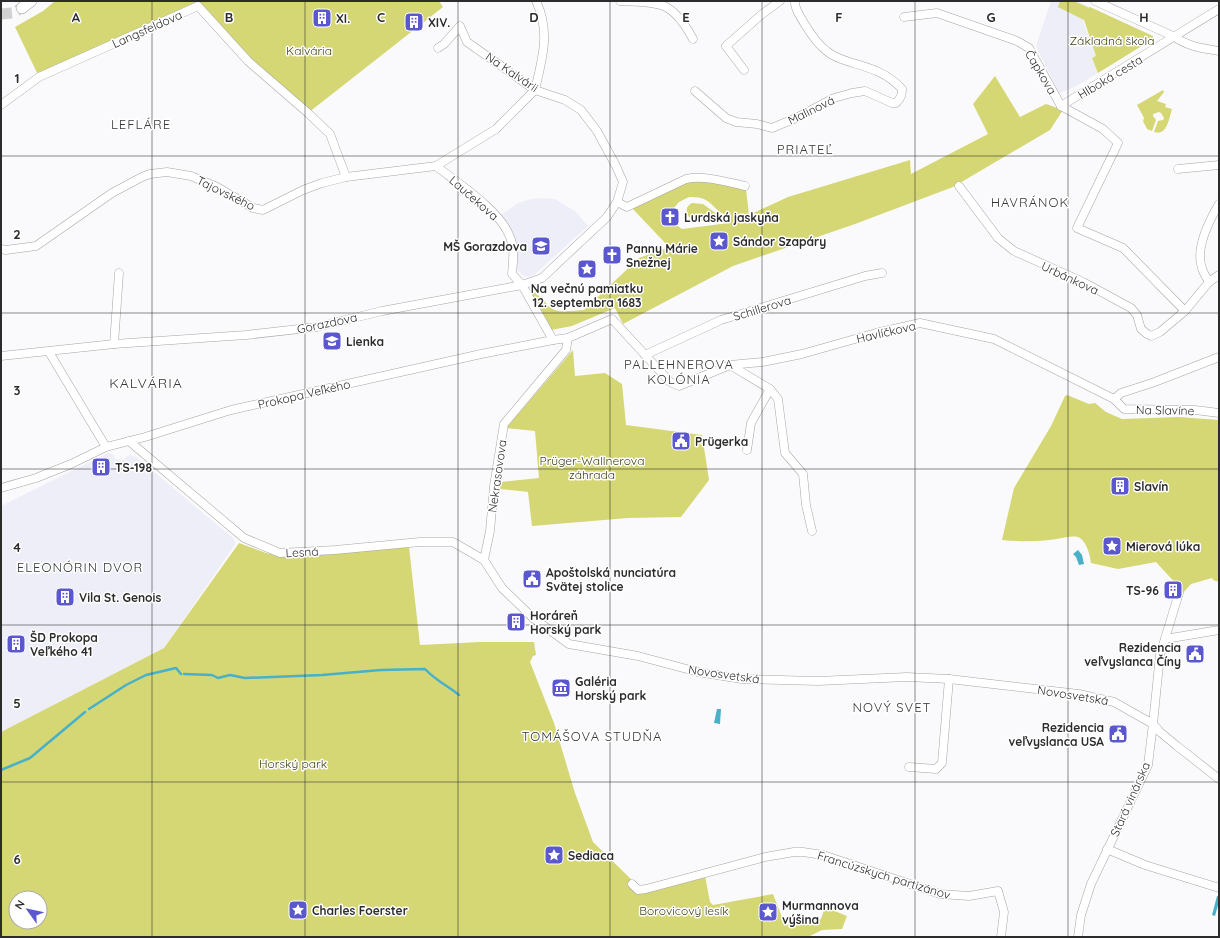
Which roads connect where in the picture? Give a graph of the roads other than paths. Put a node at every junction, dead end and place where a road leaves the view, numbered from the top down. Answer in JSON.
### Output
{"nodes":[{"id":1,"x":536,"y":1,"type":"edge"},
{"id":2,"x":620,"y":1,"type":"edge"},
{"id":3,"x":780,"y":1,"type":"edge"},
{"id":4,"x":795,"y":1,"type":"edge"},
{"id":5,"x":1095,"y":1,"type":"edge"},
{"id":6,"x":1219,"y":9,"type":"edge"},
{"id":7,"x":904,"y":17,"type":"dead end"},
{"id":8,"x":1173,"y":36,"type":"junction"},
{"id":9,"x":693,"y":39,"type":"dead end"},
{"id":10,"x":438,"y":48,"type":"dead end"},
{"id":11,"x":1219,"y":50,"type":"edge"},
{"id":12,"x":744,"y":70,"type":"dead end"},
{"id":13,"x":535,"y":90,"type":"junction"},
{"id":14,"x":695,"y":91,"type":"dead end"},
{"id":15,"x":1,"y":105,"type":"edge"},
{"id":16,"x":1061,"y":106,"type":"junction"},
{"id":17,"x":1219,"y":165,"type":"edge"},
{"id":18,"x":436,"y":166,"type":"junction"},
{"id":19,"x":1178,"y":169,"type":"dead end"},
{"id":20,"x":346,"y":177,"type":"junction"},
{"id":21,"x":745,"y":186,"type":"dead end"},
{"id":22,"x":959,"y":186,"type":"dead end"},
{"id":23,"x":617,"y":202,"type":"junction"},
{"id":24,"x":1219,"y":204,"type":"edge"},
{"id":25,"x":1,"y":249,"type":"edge"},
{"id":26,"x":882,"y":273,"type":"dead end"},
{"id":27,"x":119,"y":274,"type":"dead end"},
{"id":28,"x":1219,"y":275,"type":"edge"},
{"id":29,"x":1209,"y":282,"type":"junction"},
{"id":30,"x":522,"y":285,"type":"junction"},
{"id":31,"x":1185,"y":311,"type":"junction"},
{"id":32,"x":612,"y":319,"type":"joint"},
{"id":33,"x":568,"y":338,"type":"junction"},
{"id":34,"x":553,"y":340,"type":"junction"},
{"id":35,"x":114,"y":344,"type":"junction"},
{"id":36,"x":49,"y":352,"type":"junction"},
{"id":37,"x":645,"y":355,"type":"junction"},
{"id":38,"x":1,"y":356,"type":"edge"},
{"id":39,"x":1219,"y":356,"type":"edge"},
{"id":40,"x":730,"y":365,"type":"junction"},
{"id":41,"x":770,"y":388,"type":"junction"},
{"id":42,"x":1114,"y":399,"type":"junction"},
{"id":43,"x":1219,"y":413,"type":"edge"},
{"id":44,"x":129,"y":442,"type":"junction"},
{"id":45,"x":106,"y":447,"type":"junction"},
{"id":46,"x":747,"y":450,"type":"dead end"},
{"id":47,"x":1,"y":488,"type":"edge"},
{"id":48,"x":812,"y":531,"type":"dead end"},
{"id":49,"x":484,"y":560,"type":"junction"},
{"id":50,"x":1179,"y":593,"type":"dead end"},
{"id":51,"x":1219,"y":630,"type":"edge"},
{"id":52,"x":1165,"y":639,"type":"junction"},
{"id":53,"x":950,"y":679,"type":"junction"},
{"id":54,"x":1153,"y":724,"type":"junction"},
{"id":55,"x":1148,"y":765,"type":"junction"},
{"id":56,"x":909,"y":766,"type":"dead end"},
{"id":57,"x":1138,"y":772,"type":"dead end"},
{"id":58,"x":1219,"y":779,"type":"edge"},
{"id":59,"x":1108,"y":849,"type":"junction"},
{"id":60,"x":632,"y":884,"type":"dead end"},
{"id":61,"x":1219,"y":888,"type":"edge"},
{"id":62,"x":1001,"y":937,"type":"edge"},
{"id":63,"x":1078,"y":937,"type":"edge"}],
"edges":[{"from":1,"to":13,"type":"street"},
{"from":2,"to":9,"type":"street"},
{"from":3,"to":12,"type":"street"},
{"from":4,"to":14,"type":"street","name":"Malinová"},
{"from":5,"to":8,"type":"street"},
{"from":6,"to":8,"type":"street","name":"Hlboká cesta"},
{"from":7,"to":16,"type":"street","name":"Čapkova"},
{"from":8,"to":11,"type":"street"},
{"from":8,"to":16,"type":"street","name":"Hlboká cesta"},
{"from":10,"to":13,"type":"street","name":"Na Kalvárii"},
{"from":13,"to":18,"type":"street","name":"Tajovského"},
{"from":13,"to":23,"type":"street","name":"Na Kalvárii"},
{"from":15,"to":20,"type":"street","name":"Langsfeldova"},
{"from":16,"to":31,"type":"street"},
{"from":17,"to":19,"type":"street"},
{"from":18,"to":20,"type":"street","name":"Tajovského"},
{"from":18,"to":30,"type":"street","name":"Laučekova"},
{"from":20,"to":25,"type":"street","name":"Tajovského"},
{"from":21,"to":23,"type":"street"},
{"from":22,"to":31,"type":"street","name":"Urbánkova"},
{"from":23,"to":30,"type":"street","name":"Gorazdova"},
{"from":24,"to":29,"type":"street"},
{"from":26,"to":37,"type":"street","name":"Schillerova"},
{"from":27,"to":35,"type":"street"},
{"from":28,"to":29,"type":"street"},
{"from":29,"to":31,"type":"street"},
{"from":30,"to":34,"type":"street","name":"Laučekova"},
{"from":30,"to":35,"type":"street","name":"Gorazdova"},
{"from":32,"to":33,"type":"street","name":"Prokopa Veľkého"},
{"from":32,"to":37,"type":"street","name":"Havlíčkova"},
{"from":33,"to":34,"type":"street","name":"Prokopa Veľkého"},
{"from":33,"to":49,"type":"street","name":"Nekrasovova"},
{"from":34,"to":44,"type":"street","name":"Prokopa Veľkého"},
{"from":35,"to":36,"type":"street","name":"Gorazdova"},
{"from":36,"to":38,"type":"street","name":"Gorazdova"},
{"from":36,"to":45,"type":"street"},
{"from":37,"to":40,"type":"street","name":"Havlíčkova"},
{"from":39,"to":42,"type":"street"},
{"from":40,"to":41,"type":"street"},
{"from":40,"to":42,"type":"street","name":"Havlíčkova"},
{"from":41,"to":46,"type":"street"},
{"from":41,"to":48,"type":"street"},
{"from":42,"to":43,"type":"street","name":"Na Slavíne"},
{"from":44,"to":45,"type":"street","name":"Prokopa Veľkého"},
{"from":44,"to":49,"type":"street","name":"Lesná"},
{"from":45,"to":47,"type":"street","name":"Prokopa Veľkého"},
{"from":49,"to":53,"type":"street","name":"Novosvetská"},
{"from":50,"to":52,"type":"street","name":"Stará vinárska"},
{"from":51,"to":52,"type":"street"},
{"from":52,"to":54,"type":"street","name":"Stará vinárska"},
{"from":53,"to":54,"type":"street","name":"Novosvetská"},
{"from":53,"to":56,"type":"street"},
{"from":54,"to":55,"type":"street","name":"Stará vinárska"},
{"from":54,"to":58,"type":"street","name":"Novosvetská"},
{"from":55,"to":57,"type":"street"},
{"from":55,"to":59,"type":"street","name":"Stará vinárska"},
{"from":59,"to":61,"type":"street","name":"Stará vinárska"},
{"from":59,"to":63,"type":"street","name":"Stará vinárska"},
{"from":60,"to":62,"type":"street","name":"Francúzskych partizánov"}]}
